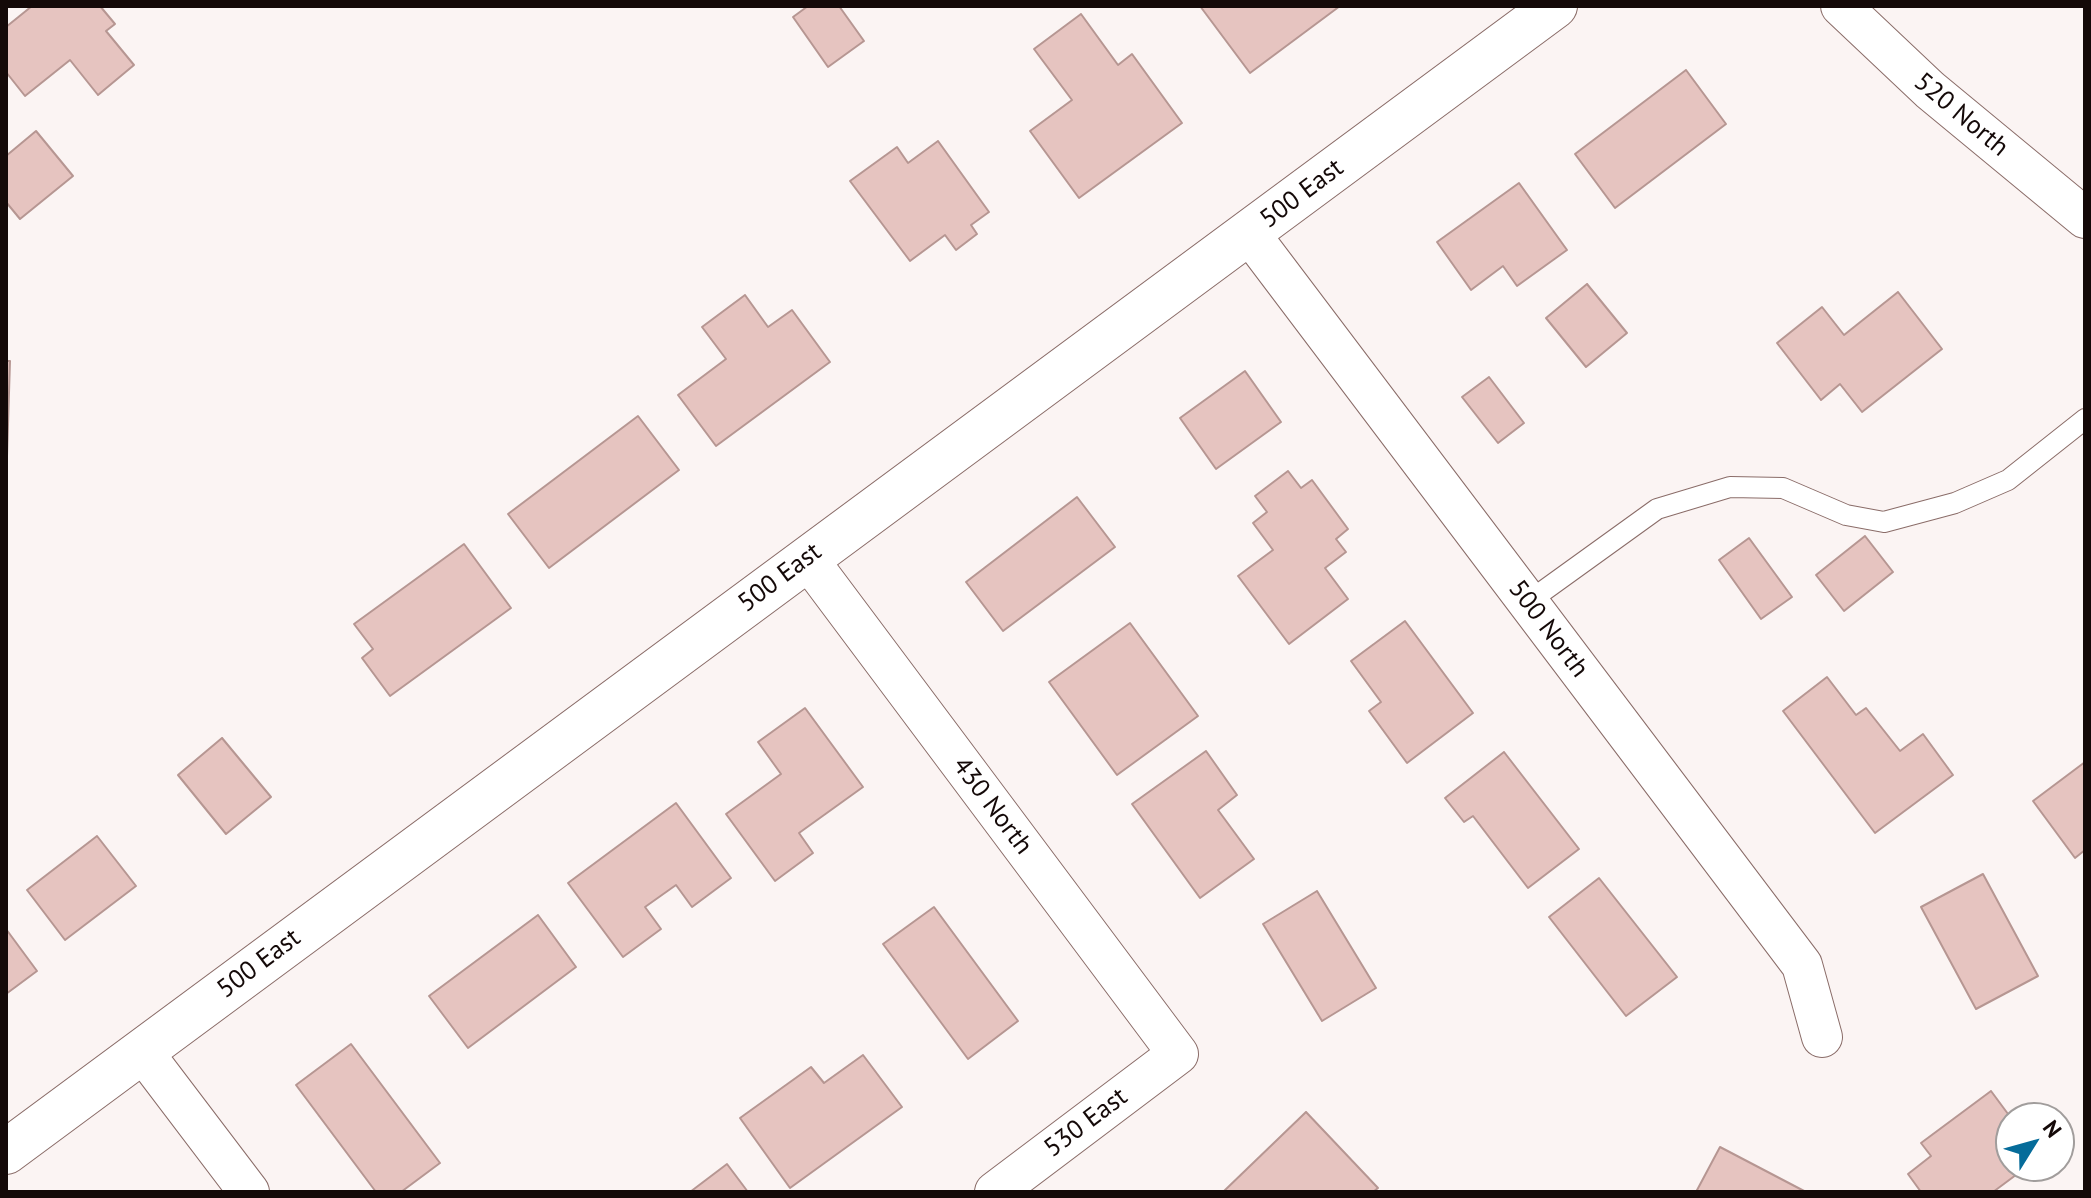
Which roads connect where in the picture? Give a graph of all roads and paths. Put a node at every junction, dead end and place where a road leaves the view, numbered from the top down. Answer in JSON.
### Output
{"nodes":[{"id":1,"x":1555,"y":6,"type":"edge"},
{"id":2,"x":1841,"y":6,"type":"edge"},
{"id":3,"x":2085,"y":218,"type":"edge"},
{"id":4,"x":1249,"y":233,"type":"junction"},
{"id":5,"x":2085,"y":419,"type":"edge"},
{"id":6,"x":807,"y":558,"type":"junction"},
{"id":7,"x":1528,"y":602,"type":"junction"},
{"id":8,"x":1822,"y":1037,"type":"dead end"},
{"id":9,"x":142,"y":1051,"type":"junction"},
{"id":10,"x":1178,"y":1054,"type":"joint"},
{"id":11,"x":6,"y":1152,"type":"edge"},
{"id":12,"x":249,"y":1192,"type":"edge"},
{"id":13,"x":995,"y":1192,"type":"edge"}],
"edges":[{"from":1,"to":4,"type":"street","name":"500 East"},
{"from":2,"to":3,"type":"street","name":"520 North"},
{"from":4,"to":6,"type":"street","name":"500 East"},
{"from":4,"to":7,"type":"street","name":"500 North"},
{"from":5,"to":7,"type":"lane"},
{"from":6,"to":9,"type":"street","name":"500 East"},
{"from":6,"to":10,"type":"street","name":"430 North"},
{"from":7,"to":8,"type":"street","name":"500 North"},
{"from":9,"to":11,"type":"street","name":"500 East"},
{"from":9,"to":12,"type":"street"},
{"from":10,"to":13,"type":"street","name":"530 East"}]}
